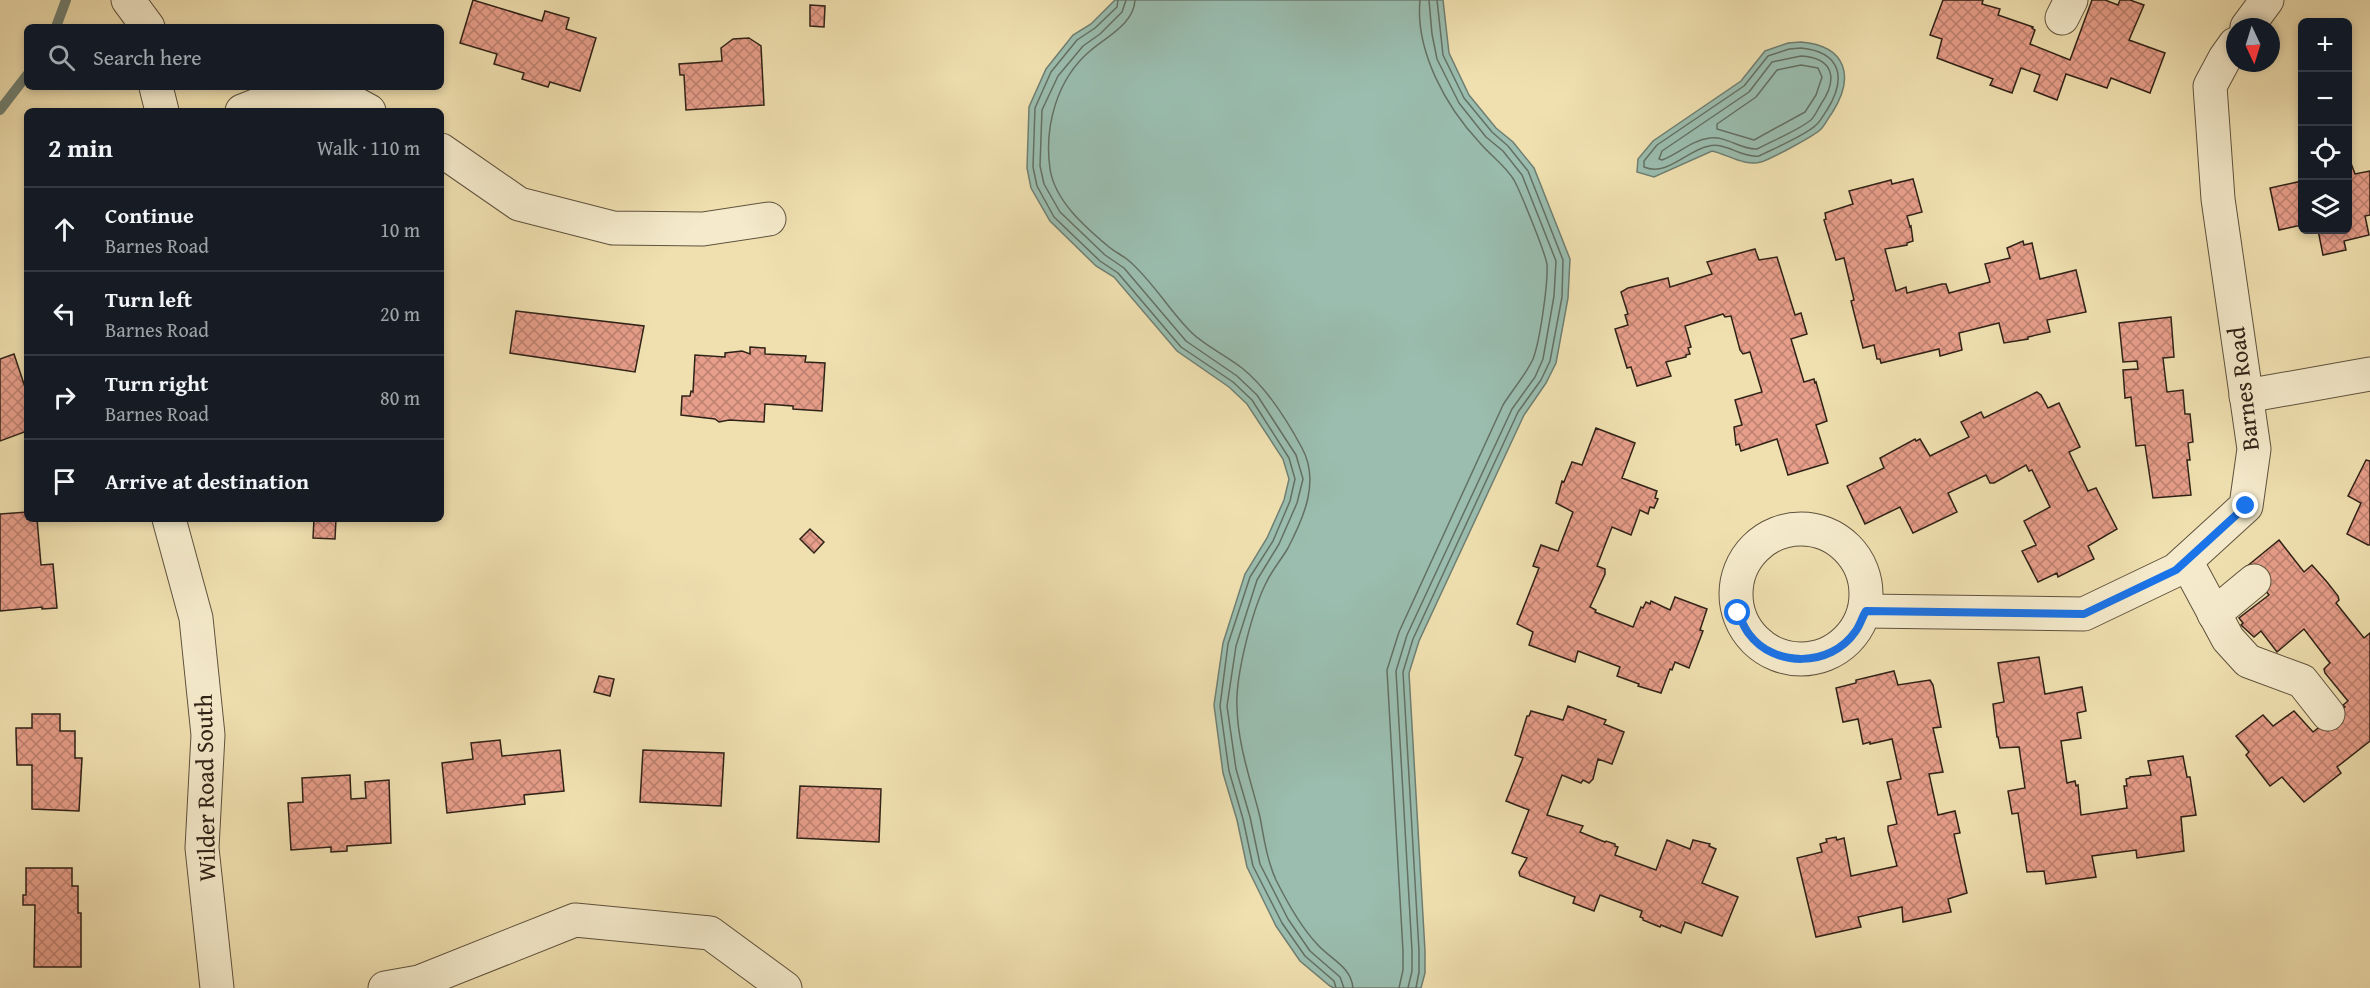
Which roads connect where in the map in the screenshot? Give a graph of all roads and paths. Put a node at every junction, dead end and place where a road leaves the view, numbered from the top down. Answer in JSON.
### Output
{"nodes":[{"id":1,"x":128,"y":0,"type":"edge"},
{"id":2,"x":146,"y":24,"type":"edge"},
{"id":3,"x":2226,"y":55,"type":"edge"},
{"id":4,"x":157,"y":90,"type":"edge"},
{"id":5,"x":161,"y":108,"type":"edge"},
{"id":6,"x":250,"y":108,"type":"edge"},
{"id":7,"x":363,"y":108,"type":"edge"},
{"id":8,"x":444,"y":152,"type":"edge"},
{"id":9,"x":769,"y":219,"type":"dead end"},
{"id":10,"x":2370,"y":374,"type":"edge"},
{"id":11,"x":2246,"y":396,"type":"junction"},
{"id":12,"x":170,"y":522,"type":"edge"},
{"id":13,"x":2186,"y":561,"type":"junction"},
{"id":14,"x":2254,"y":581,"type":"dead end"},
{"id":15,"x":1866,"y":611,"type":"dead end"},
{"id":16,"x":2214,"y":614,"type":"junction"},
{"id":17,"x":2328,"y":714,"type":"dead end"},
{"id":18,"x":217,"y":988,"type":"edge"},
{"id":19,"x":385,"y":988,"type":"edge"},
{"id":20,"x":785,"y":988,"type":"edge"}],
"edges":[{"from":1,"to":2,"type":"street"},
{"from":3,"to":11,"type":"street","name":"Barnes Road"},
{"from":4,"to":5,"type":"street"},
{"from":6,"to":7,"type":"street"},
{"from":8,"to":9,"type":"street"},
{"from":10,"to":11,"type":"street"},
{"from":11,"to":13,"type":"street","name":"Barnes Road"},
{"from":12,"to":18,"type":"street","name":"Wilder Road South"},
{"from":13,"to":15,"type":"street","name":"Barnes Road"},
{"from":13,"to":16,"type":"street"},
{"from":14,"to":16,"type":"street"},
{"from":16,"to":17,"type":"street"},
{"from":19,"to":20,"type":"street"}]}
